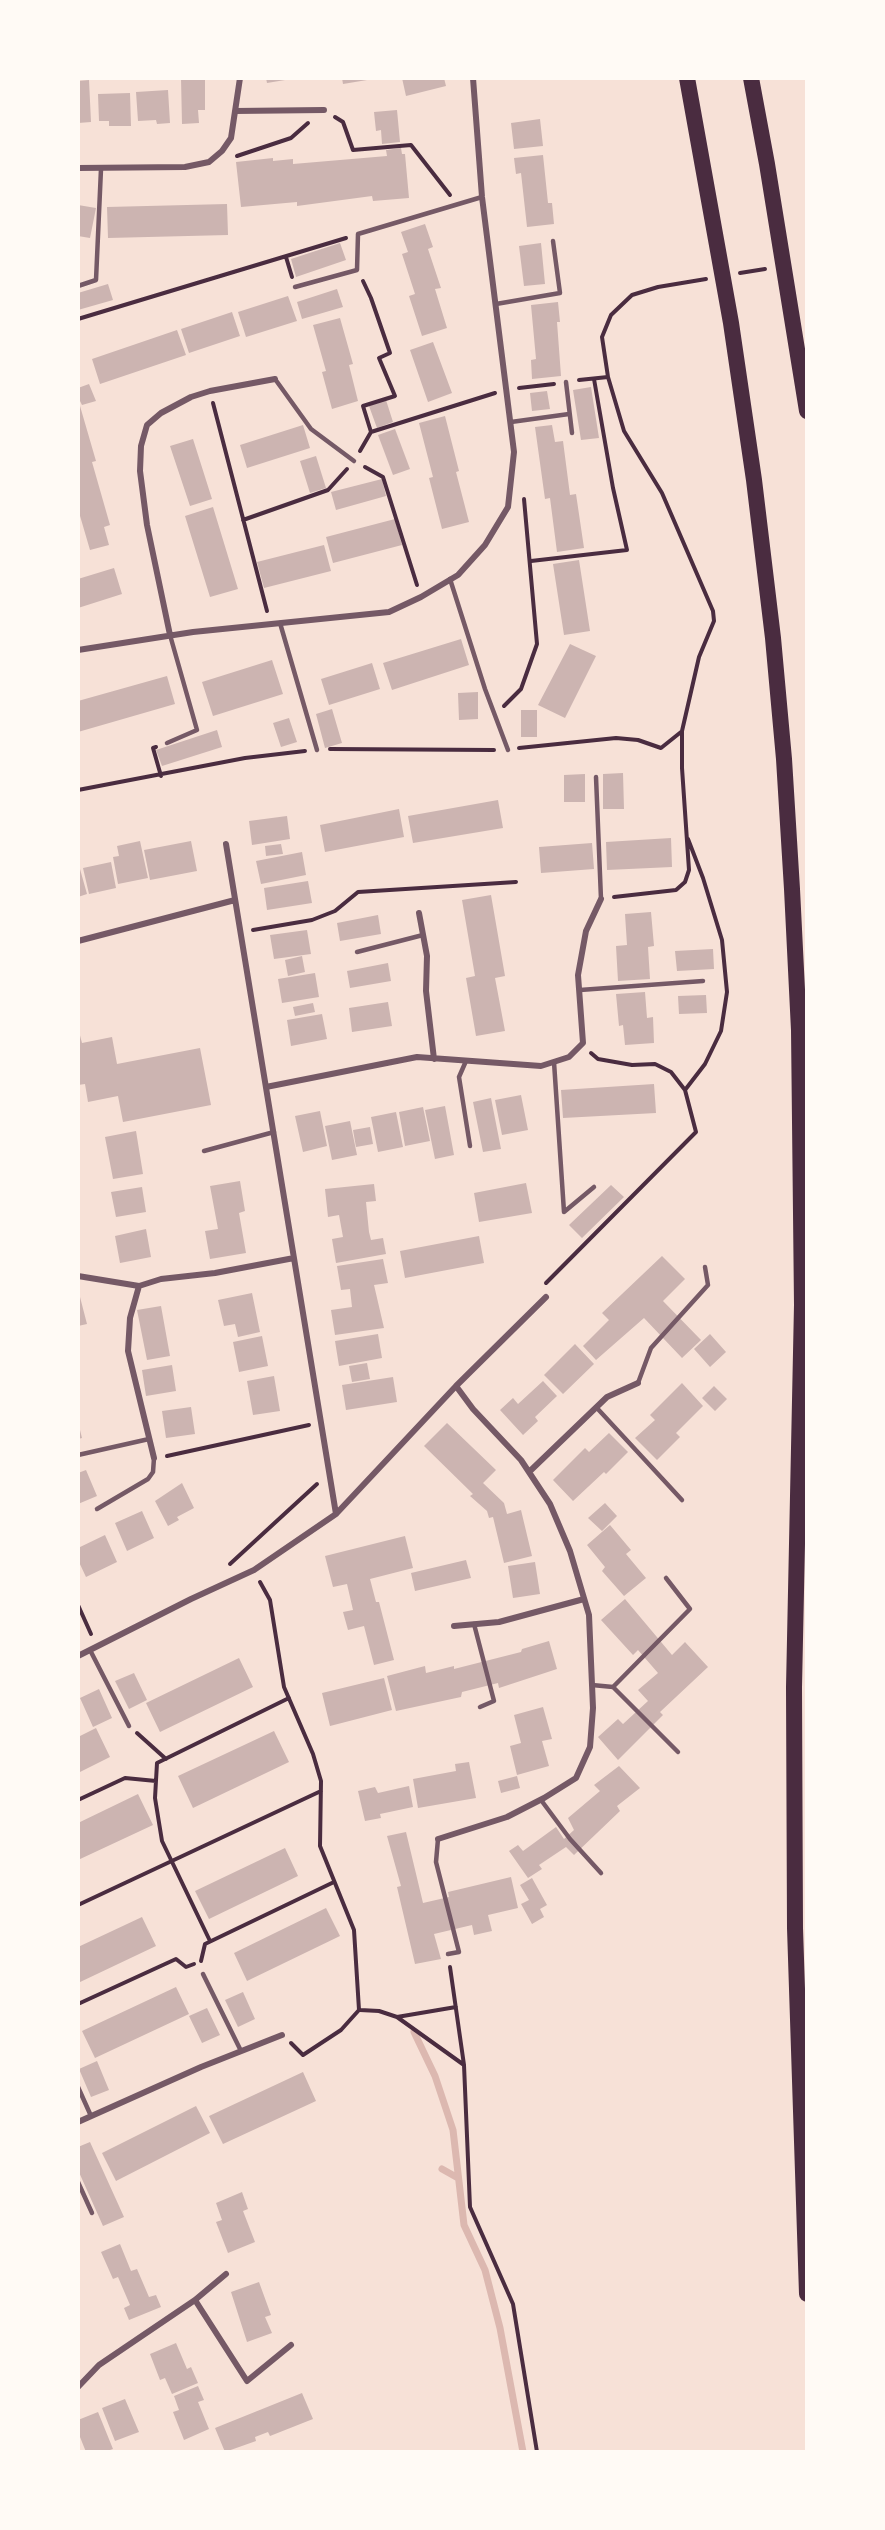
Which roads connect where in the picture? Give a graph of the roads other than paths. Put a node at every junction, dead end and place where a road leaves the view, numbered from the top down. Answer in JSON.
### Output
{"nodes":[{"id":1,"x":240,"y":78,"type":"edge"},
{"id":2,"x":473,"y":78,"type":"edge"},
{"id":3,"x":685,"y":78,"type":"edge"},
{"id":4,"x":751,"y":78,"type":"edge"},
{"id":5,"x":759,"y":78,"type":"edge"},
{"id":6,"x":324,"y":110,"type":"road end"},
{"id":7,"x":235,"y":111,"type":"junction"},
{"id":8,"x":767,"y":164,"type":"junction"},
{"id":9,"x":78,"y":168,"type":"edge"},
{"id":10,"x":101,"y":169,"type":"junction"},
{"id":11,"x":482,"y":197,"type":"junction"},
{"id":12,"x":553,"y":241,"type":"dead end"},
{"id":13,"x":78,"y":286,"type":"edge"},
{"id":14,"x":295,"y":286,"type":"road end"},
{"id":15,"x":496,"y":304,"type":"junction"},
{"id":16,"x":275,"y":379,"type":"joint"},
{"id":17,"x":566,"y":382,"type":"dead end"},
{"id":18,"x":807,"y":411,"type":"edge"},
{"id":19,"x":569,"y":414,"type":"junction"},
{"id":20,"x":511,"y":423,"type":"junction"},
{"id":21,"x":572,"y":433,"type":"dead end"},
{"id":22,"x":354,"y":461,"type":"road end"},
{"id":23,"x":450,"y":579,"type":"junction"},
{"id":24,"x":280,"y":623,"type":"junction"},
{"id":25,"x":170,"y":636,"type":"junction"},
{"id":26,"x":78,"y":650,"type":"edge"},
{"id":27,"x":167,"y":743,"type":"road end"},
{"id":28,"x":317,"y":750,"type":"road end"},
{"id":29,"x":508,"y":750,"type":"road end"},
{"id":30,"x":596,"y":777,"type":"dead end"},
{"id":31,"x":226,"y":844,"type":"dead end"},
{"id":32,"x":601,"y":899,"type":"joint"},
{"id":33,"x":235,"y":900,"type":"junction"},
{"id":34,"x":419,"y":913,"type":"dead end"},
{"id":35,"x":423,"y":935,"type":"junction"},
{"id":36,"x":78,"y":941,"type":"edge"},
{"id":37,"x":357,"y":952,"type":"dead end"},
{"id":38,"x":703,"y":981,"type":"dead end"},
{"id":39,"x":580,"y":990,"type":"junction"},
{"id":40,"x":434,"y":1059,"type":"junction"},
{"id":41,"x":466,"y":1061,"type":"junction"},
{"id":42,"x":554,"y":1062,"type":"junction"},
{"id":43,"x":266,"y":1087,"type":"junction"},
{"id":44,"x":274,"y":1132,"type":"junction"},
{"id":45,"x":470,"y":1146,"type":"dead end"},
{"id":46,"x":204,"y":1151,"type":"dead end"},
{"id":47,"x":594,"y":1187,"type":"dead end"},
{"id":48,"x":294,"y":1258,"type":"junction"},
{"id":49,"x":705,"y":1267,"type":"dead end"},
{"id":50,"x":78,"y":1276,"type":"edge"},
{"id":51,"x":139,"y":1286,"type":"junction"},
{"id":52,"x":546,"y":1297,"type":"road end"},
{"id":53,"x":638,"y":1383,"type":"joint"},
{"id":54,"x":456,"y":1386,"type":"junction"},
{"id":55,"x":596,"y":1407,"type":"junction"},
{"id":56,"x":149,"y":1439,"type":"junction"},
{"id":57,"x":78,"y":1455,"type":"edge"},
{"id":58,"x":154,"y":1458,"type":"joint"},
{"id":59,"x":529,"y":1472,"type":"junction"},
{"id":60,"x":682,"y":1500,"type":"dead end"},
{"id":61,"x":97,"y":1509,"type":"dead end"},
{"id":62,"x":336,"y":1514,"type":"junction"},
{"id":63,"x":666,"y":1578,"type":"dead end"},
{"id":64,"x":584,"y":1599,"type":"junction"},
{"id":65,"x":474,"y":1624,"type":"junction"},
{"id":66,"x":454,"y":1626,"type":"dead end"},
{"id":67,"x":90,"y":1650,"type":"junction"},
{"id":68,"x":78,"y":1656,"type":"edge"},
{"id":69,"x":592,"y":1685,"type":"junction"},
{"id":70,"x":613,"y":1687,"type":"junction"},
{"id":71,"x":480,"y":1707,"type":"dead end"},
{"id":72,"x":129,"y":1726,"type":"road end"},
{"id":73,"x":678,"y":1752,"type":"dead end"},
{"id":74,"x":541,"y":1800,"type":"junction"},
{"id":75,"x":438,"y":1839,"type":"joint"},
{"id":76,"x":601,"y":1873,"type":"dead end"},
{"id":77,"x":448,"y":1954,"type":"road end"},
{"id":78,"x":203,"y":1974,"type":"dead end"},
{"id":79,"x":282,"y":2035,"type":"road end"},
{"id":80,"x":241,"y":2051,"type":"junction"},
{"id":81,"x":78,"y":2087,"type":"edge"},
{"id":82,"x":91,"y":2116,"type":"junction"},
{"id":83,"x":78,"y":2122,"type":"edge"},
{"id":84,"x":78,"y":2182,"type":"edge"},
{"id":85,"x":92,"y":2212,"type":"dead end"},
{"id":86,"x":226,"y":2274,"type":"dead end"},
{"id":87,"x":807,"y":2294,"type":"edge"},
{"id":88,"x":195,"y":2300,"type":"junction"},
{"id":89,"x":291,"y":2345,"type":"dead end"},
{"id":90,"x":78,"y":2386,"type":"edge"}],
"edges":[{"from":1,"to":7,"type":"street"},
{"from":2,"to":11,"type":"street"},
{"from":3,"to":87,"type":"highway"},
{"from":4,"to":8,"type":"highway"},
{"from":5,"to":8,"type":"highway"},
{"from":6,"to":7,"type":"street"},
{"from":7,"to":10,"type":"street"},
{"from":8,"to":18,"type":"highway"},
{"from":9,"to":10,"type":"street"},
{"from":10,"to":13,"type":"lane"},
{"from":11,"to":14,"type":"lane"},
{"from":11,"to":15,"type":"street"},
{"from":12,"to":15,"type":"lane"},
{"from":15,"to":20,"type":"street"},
{"from":16,"to":22,"type":"lane"},
{"from":16,"to":25,"type":"street"},
{"from":17,"to":19,"type":"lane"},
{"from":19,"to":20,"type":"lane"},
{"from":19,"to":21,"type":"lane"},
{"from":20,"to":23,"type":"street"},
{"from":23,"to":24,"type":"street"},
{"from":23,"to":29,"type":"lane"},
{"from":24,"to":25,"type":"street"},
{"from":24,"to":28,"type":"lane"},
{"from":25,"to":26,"type":"street"},
{"from":25,"to":27,"type":"lane"},
{"from":30,"to":32,"type":"lane"},
{"from":31,"to":33,"type":"street"},
{"from":32,"to":39,"type":"street"},
{"from":33,"to":36,"type":"street"},
{"from":33,"to":43,"type":"street"},
{"from":34,"to":35,"type":"street"},
{"from":35,"to":37,"type":"lane"},
{"from":35,"to":40,"type":"street"},
{"from":38,"to":39,"type":"lane"},
{"from":39,"to":42,"type":"street"},
{"from":40,"to":41,"type":"street"},
{"from":40,"to":43,"type":"street"},
{"from":41,"to":42,"type":"street"},
{"from":41,"to":45,"type":"lane"},
{"from":42,"to":47,"type":"lane"},
{"from":43,"to":44,"type":"street"},
{"from":44,"to":46,"type":"lane"},
{"from":44,"to":48,"type":"street"},
{"from":48,"to":51,"type":"street"},
{"from":48,"to":62,"type":"street"},
{"from":49,"to":53,"type":"lane"},
{"from":50,"to":51,"type":"street"},
{"from":51,"to":56,"type":"street"},
{"from":52,"to":54,"type":"street"},
{"from":53,"to":55,"type":"street"},
{"from":54,"to":59,"type":"street"},
{"from":54,"to":62,"type":"street"},
{"from":55,"to":59,"type":"street"},
{"from":55,"to":60,"type":"lane"},
{"from":56,"to":57,"type":"lane"},
{"from":56,"to":58,"type":"street"},
{"from":58,"to":61,"type":"lane"},
{"from":59,"to":64,"type":"street"},
{"from":62,"to":67,"type":"street"},
{"from":63,"to":70,"type":"lane"},
{"from":64,"to":65,"type":"street"},
{"from":64,"to":69,"type":"street"},
{"from":65,"to":66,"type":"street"},
{"from":65,"to":71,"type":"lane"},
{"from":67,"to":68,"type":"street"},
{"from":67,"to":72,"type":"lane"},
{"from":69,"to":70,"type":"lane"},
{"from":69,"to":74,"type":"street"},
{"from":70,"to":73,"type":"lane"},
{"from":74,"to":75,"type":"street"},
{"from":74,"to":76,"type":"lane"},
{"from":75,"to":77,"type":"lane"},
{"from":78,"to":80,"type":"lane"},
{"from":79,"to":80,"type":"street"},
{"from":80,"to":82,"type":"street"},
{"from":81,"to":82,"type":"lane"},
{"from":82,"to":83,"type":"street"},
{"from":84,"to":85,"type":"lane"},
{"from":86,"to":88,"type":"street"},
{"from":88,"to":89,"type":"street"},
{"from":88,"to":90,"type":"street"}]}
